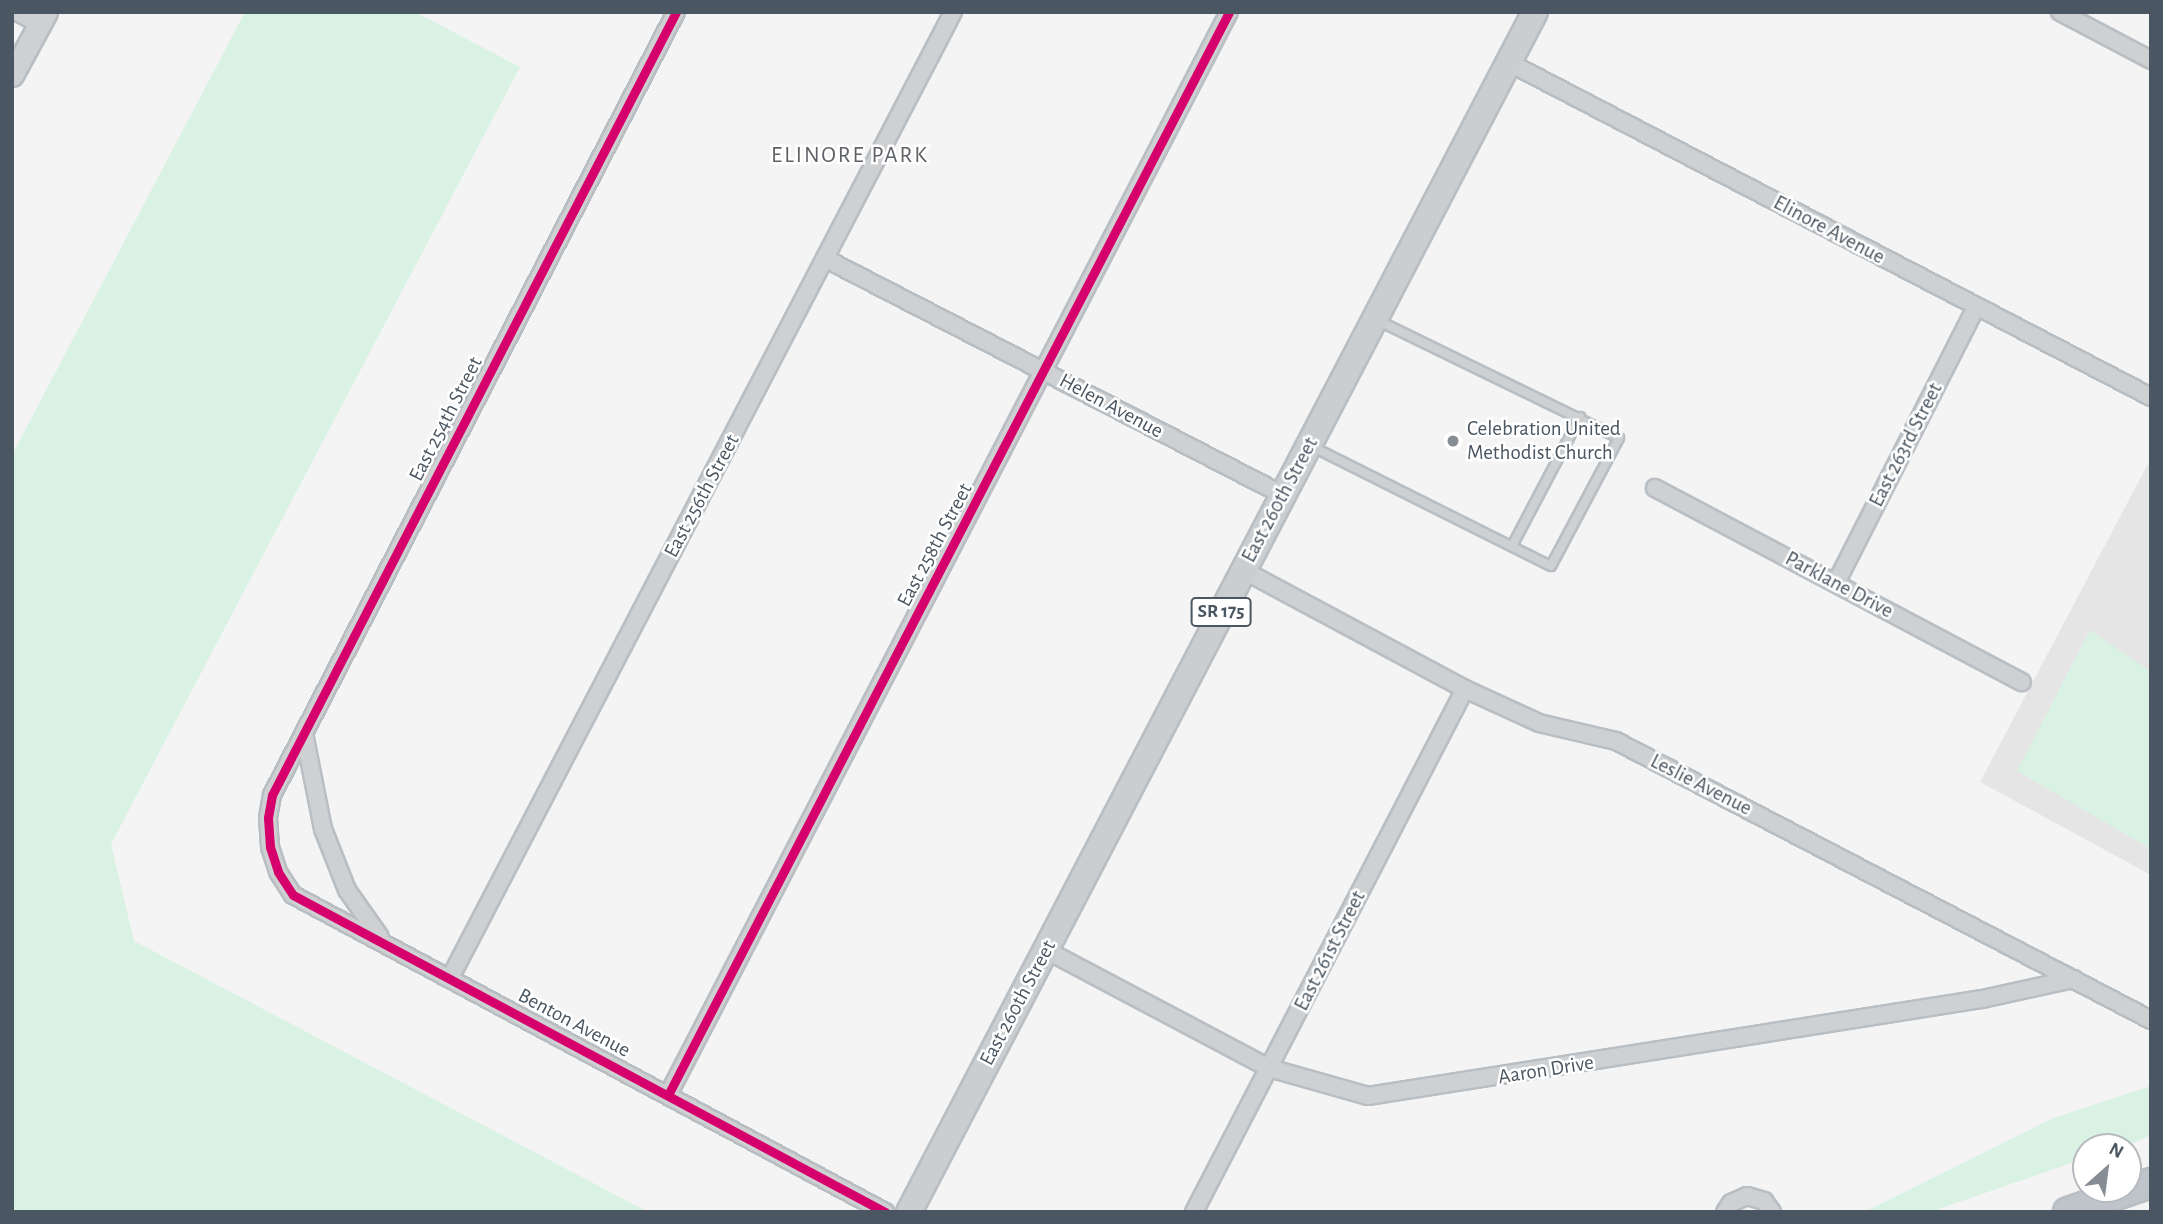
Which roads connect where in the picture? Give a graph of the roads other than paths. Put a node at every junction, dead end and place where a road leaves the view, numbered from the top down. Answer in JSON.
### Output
{"nodes":[{"id":1,"x":17,"y":12,"type":"edge"},
{"id":2,"x":953,"y":12,"type":"edge"},
{"id":3,"x":1230,"y":12,"type":"edge"},
{"id":4,"x":1535,"y":12,"type":"edge"},
{"id":5,"x":2060,"y":12,"type":"edge"},
{"id":6,"x":672,"y":14,"type":"edge"},
{"id":7,"x":43,"y":18,"type":"edge"},
{"id":8,"x":2151,"y":60,"type":"edge"},
{"id":9,"x":1508,"y":62,"type":"junction"},
{"id":10,"x":12,"y":75,"type":"edge"},
{"id":11,"x":827,"y":258,"type":"junction"},
{"id":12,"x":1976,"y":307,"type":"junction"},
{"id":13,"x":1374,"y":319,"type":"junction"},
{"id":14,"x":1045,"y":372,"type":"junction"},
{"id":15,"x":2151,"y":397,"type":"edge"},
{"id":16,"x":1580,"y":416,"type":"junction"},
{"id":17,"x":1309,"y":445,"type":"junction"},
{"id":18,"x":1655,"y":488,"type":"dead end"},
{"id":19,"x":1283,"y":495,"type":"junction"},
{"id":20,"x":1512,"y":546,"type":"junction"},
{"id":21,"x":1243,"y":570,"type":"junction"},
{"id":22,"x":1836,"y":583,"type":"junction"},
{"id":23,"x":2022,"y":682,"type":"dead end"},
{"id":24,"x":1465,"y":690,"type":"junction"},
{"id":25,"x":304,"y":733,"type":"junction"},
{"id":26,"x":270,"y":847,"type":"joint"},
{"id":27,"x":381,"y":939,"type":"junction"},
{"id":28,"x":1046,"y":950,"type":"junction"},
{"id":29,"x":450,"y":978,"type":"junction"},
{"id":30,"x":2074,"y":979,"type":"junction"},
{"id":31,"x":2151,"y":1020,"type":"edge"},
{"id":32,"x":1269,"y":1068,"type":"junction"},
{"id":33,"x":669,"y":1093,"type":"junction"},
{"id":34,"x":2151,"y":1183,"type":"edge"},
{"id":35,"x":885,"y":1212,"type":"edge"},
{"id":36,"x":909,"y":1212,"type":"edge"},
{"id":37,"x":1194,"y":1212,"type":"edge"},
{"id":38,"x":1725,"y":1212,"type":"edge"},
{"id":39,"x":1772,"y":1212,"type":"edge"},
{"id":40,"x":2068,"y":1212,"type":"edge"}],
"edges":[{"from":1,"to":7,"type":"street"},
{"from":2,"to":11,"type":"street","name":"East 256th Street"},
{"from":3,"to":14,"type":"street","name":"East 258th Street"},
{"from":4,"to":9,"type":"main road","name":"East 260th Street","number":"SR 175"},
{"from":5,"to":8,"type":"street"},
{"from":6,"to":25,"type":"street","name":"East 254th Street"},
{"from":7,"to":10,"type":"street"},
{"from":9,"to":12,"type":"street","name":"Elinore Avenue"},
{"from":9,"to":13,"type":"main road","name":"East 260th Street","number":"SR 175"},
{"from":11,"to":14,"type":"street","name":"Helen Avenue"},
{"from":11,"to":29,"type":"street","name":"East 256th Street"},
{"from":12,"to":15,"type":"street","name":"Elinore Avenue"},
{"from":12,"to":22,"type":"street","name":"East 263rd Street"},
{"from":13,"to":16,"type":"lane"},
{"from":13,"to":17,"type":"main road","name":"East 260th Street","number":"SR 175"},
{"from":14,"to":19,"type":"street","name":"Helen Avenue"},
{"from":14,"to":33,"type":"street","name":"East 258th Street"},
{"from":16,"to":20,"type":"lane"},
{"from":16,"to":20,"type":"lane"},
{"from":17,"to":19,"type":"main road","name":"East 260th Street","number":"SR 175"},
{"from":17,"to":20,"type":"lane"},
{"from":18,"to":22,"type":"street","name":"Parklane Drive"},
{"from":19,"to":21,"type":"main road","name":"East 260th Street","number":"SR 175"},
{"from":21,"to":24,"type":"street","name":"Leslie Avenue"},
{"from":21,"to":28,"type":"main road","name":"East 260th Street","number":"SR 175"},
{"from":22,"to":23,"type":"street","name":"Parklane Drive"},
{"from":24,"to":30,"type":"street","name":"Leslie Avenue"},
{"from":24,"to":32,"type":"street","name":"East 261st Street"},
{"from":25,"to":26,"type":"street","name":"East 254th Street"},
{"from":25,"to":27,"type":"street","name":"Benton Avenue"},
{"from":26,"to":27,"type":"street","name":"Benton Avenue"},
{"from":27,"to":29,"type":"street","name":"Benton Avenue"},
{"from":28,"to":32,"type":"street","name":"Aaron Drive"},
{"from":28,"to":36,"type":"main road","name":"East 260th Street","number":"SR 175"},
{"from":29,"to":33,"type":"street","name":"Benton Avenue"},
{"from":30,"to":31,"type":"street","name":"Leslie Avenue"},
{"from":30,"to":32,"type":"street","name":"Aaron Drive"},
{"from":32,"to":37,"type":"street","name":"East 261st Street"},
{"from":33,"to":35,"type":"street","name":"Benton Avenue"},
{"from":34,"to":40,"type":"highway"},
{"from":38,"to":39,"type":"street"}]}
